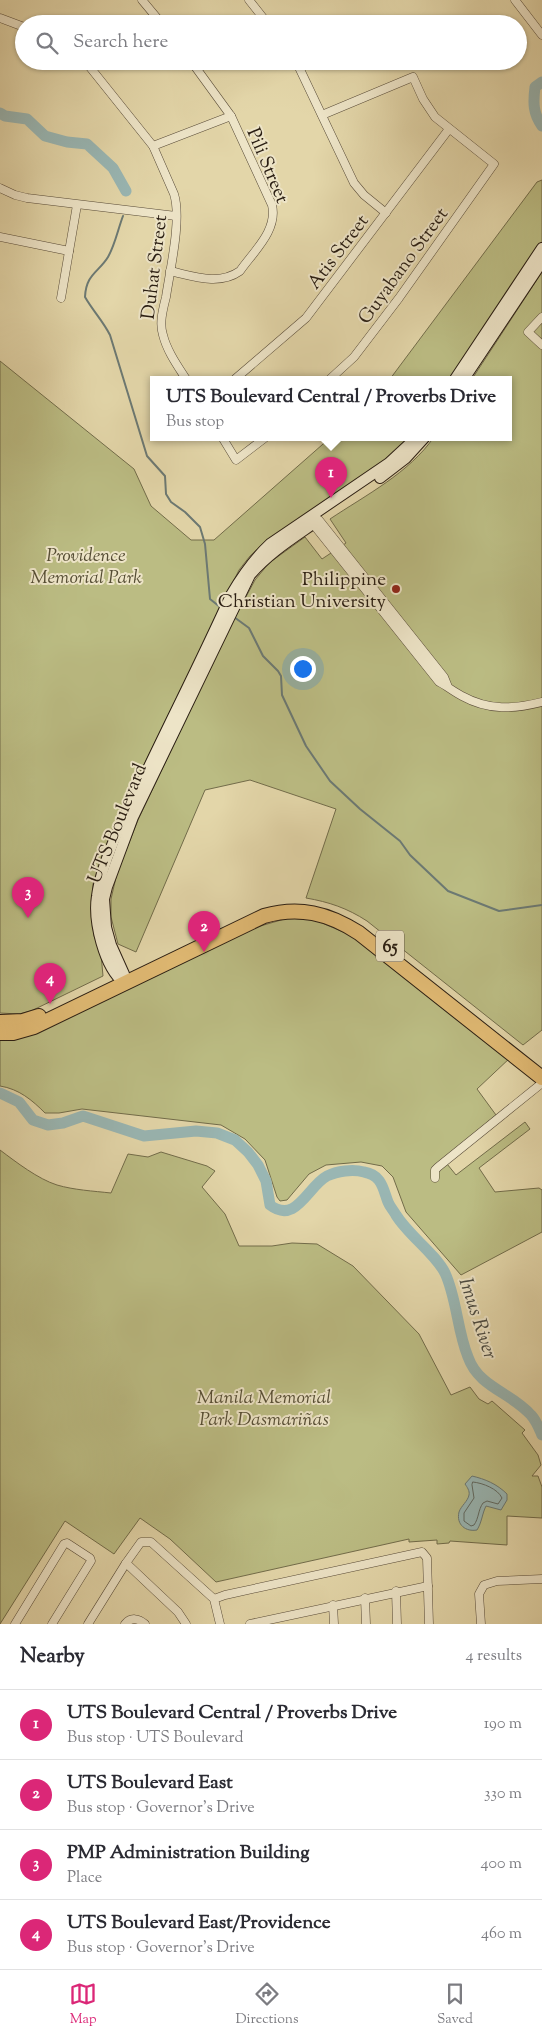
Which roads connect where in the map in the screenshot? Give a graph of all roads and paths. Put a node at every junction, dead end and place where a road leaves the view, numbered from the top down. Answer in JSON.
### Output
{"nodes":[{"id":1,"x":142,"y":0,"type":"edge"},
{"id":2,"x":249,"y":0,"type":"edge"},
{"id":3,"x":515,"y":0,"type":"edge"},
{"id":4,"x":154,"y":15,"type":"edge"},
{"id":5,"x":261,"y":15,"type":"edge"},
{"id":6,"x":527,"y":15,"type":"edge"},
{"id":7,"x":527,"y":16,"type":"edge"},
{"id":8,"x":0,"y":18,"type":"edge"},
{"id":9,"x":15,"y":24,"type":"edge"},
{"id":10,"x":542,"y":35,"type":"edge"},
{"id":11,"x":92,"y":70,"type":"edge"},
{"id":12,"x":198,"y":70,"type":"edge"},
{"id":13,"x":300,"y":70,"type":"edge"},
{"id":14,"x":322,"y":115,"type":"junction"},
{"id":15,"x":231,"y":116,"type":"junction"},
{"id":16,"x":449,"y":128,"type":"junction"},
{"id":17,"x":153,"y":146,"type":"junction"},
{"id":18,"x":0,"y":188,"type":"edge"},
{"id":19,"x":77,"y":205,"type":"junction"},
{"id":20,"x":386,"y":213,"type":"junction"},
{"id":21,"x":176,"y":216,"type":"junction"},
{"id":22,"x":0,"y":237,"type":"edge"},
{"id":23,"x":542,"y":248,"type":"edge"},
{"id":24,"x":69,"y":251,"type":"junction"},
{"id":25,"x":542,"y":262,"type":"edge"},
{"id":26,"x":170,"y":271,"type":"junction"},
{"id":27,"x":61,"y":298,"type":"dead end"},
{"id":28,"x":542,"y":317,"type":"edge"},
{"id":29,"x":542,"y":345,"type":"edge"},
{"id":30,"x":184,"y":376,"type":"edge"},
{"id":31,"x":238,"y":376,"type":"edge"},
{"id":32,"x":333,"y":376,"type":"edge"},
{"id":33,"x":457,"y":376,"type":"edge"},
{"id":34,"x":466,"y":376,"type":"edge"},
{"id":35,"x":224,"y":441,"type":"edge"},
{"id":36,"x":261,"y":441,"type":"edge"},
{"id":37,"x":413,"y":441,"type":"edge"},
{"id":38,"x":422,"y":441,"type":"edge"},
{"id":39,"x":314,"y":520,"type":"junction"},
{"id":40,"x":542,"y":702,"type":"edge"},
{"id":41,"x":122,"y":978,"type":"junction"},
{"id":42,"x":0,"y":1022,"type":"edge"},
{"id":43,"x":0,"y":1033,"type":"edge"},
{"id":44,"x":542,"y":1068,"type":"edge"},
{"id":45,"x":542,"y":1078,"type":"edge"},
{"id":46,"x":542,"y":1083,"type":"edge"},
{"id":47,"x":435,"y":1178,"type":"dead end"},
{"id":48,"x":126,"y":1562,"type":"junction"},
{"id":49,"x":542,"y":1579,"type":"edge"},
{"id":50,"x":428,"y":1586,"type":"junction"},
{"id":51,"x":396,"y":1591,"type":"junction"},
{"id":52,"x":365,"y":1598,"type":"junction"},
{"id":53,"x":214,"y":1599,"type":"junction"},
{"id":54,"x":333,"y":1605,"type":"junction"},
{"id":55,"x":15,"y":1624,"type":"edge"},
{"id":56,"x":52,"y":1624,"type":"edge"},
{"id":57,"x":88,"y":1624,"type":"edge"},
{"id":58,"x":125,"y":1624,"type":"edge"},
{"id":59,"x":145,"y":1624,"type":"edge"},
{"id":60,"x":186,"y":1624,"type":"edge"},
{"id":61,"x":220,"y":1624,"type":"edge"},
{"id":62,"x":250,"y":1624,"type":"edge"},
{"id":63,"x":334,"y":1624,"type":"edge"},
{"id":64,"x":366,"y":1624,"type":"edge"},
{"id":65,"x":398,"y":1624,"type":"edge"},
{"id":66,"x":429,"y":1624,"type":"edge"},
{"id":67,"x":481,"y":1624,"type":"edge"}],
"edges":[{"from":1,"to":4,"type":"street"},
{"from":2,"to":5,"type":"street"},
{"from":3,"to":6,"type":"street"},
{"from":7,"to":10,"type":"street"},
{"from":8,"to":9,"type":"street"},
{"from":11,"to":17,"type":"street","name":"Duhat Street"},
{"from":12,"to":15,"type":"street","name":"Pili Street"},
{"from":13,"to":14,"type":"street"},
{"from":14,"to":16,"type":"street"},
{"from":14,"to":20,"type":"street"},
{"from":15,"to":17,"type":"street"},
{"from":15,"to":26,"type":"street","name":"Pili Street"},
{"from":16,"to":20,"type":"street","name":"Atis Street"},
{"from":16,"to":32,"type":"street","name":"Guyabano Street"},
{"from":17,"to":21,"type":"street","name":"Duhat Street"},
{"from":18,"to":19,"type":"street"},
{"from":19,"to":21,"type":"street"},
{"from":19,"to":24,"type":"street"},
{"from":20,"to":31,"type":"street","name":"Atis Street"},
{"from":21,"to":26,"type":"street","name":"Duhat Street"},
{"from":22,"to":24,"type":"street"},
{"from":23,"to":33,"type":"main road"},
{"from":24,"to":27,"type":"street"},
{"from":25,"to":34,"type":"main road"},
{"from":26,"to":30,"type":"street","name":"Duhat Street"},
{"from":28,"to":29,"type":"street"},
{"from":35,"to":36,"type":"street"},
{"from":37,"to":39,"type":"main road","name":"UTS Boulevard"},
{"from":38,"to":39,"type":"main road","name":"UTS Boulevard"},
{"from":39,"to":40,"type":"street"},
{"from":39,"to":41,"type":"main road","name":"UTS Boulevard"},
{"from":41,"to":42,"type":"highway","number":"65"},
{"from":41,"to":43,"type":"highway","number":"65"},
{"from":41,"to":44,"type":"highway","number":"65"},
{"from":41,"to":45,"type":"highway","number":"65"},
{"from":46,"to":47,"type":"street"},
{"from":48,"to":53,"type":"street"},
{"from":48,"to":57,"type":"street"},
{"from":48,"to":60,"type":"street"},
{"from":49,"to":67,"type":"street"},
{"from":50,"to":51,"type":"street"},
{"from":50,"to":53,"type":"street"},
{"from":50,"to":66,"type":"street"},
{"from":51,"to":52,"type":"street"},
{"from":51,"to":65,"type":"street"},
{"from":52,"to":54,"type":"street"},
{"from":52,"to":64,"type":"street"},
{"from":53,"to":61,"type":"street"},
{"from":54,"to":62,"type":"street"},
{"from":54,"to":63,"type":"street"},
{"from":55,"to":56,"type":"street"},
{"from":58,"to":59,"type":"street"}]}
